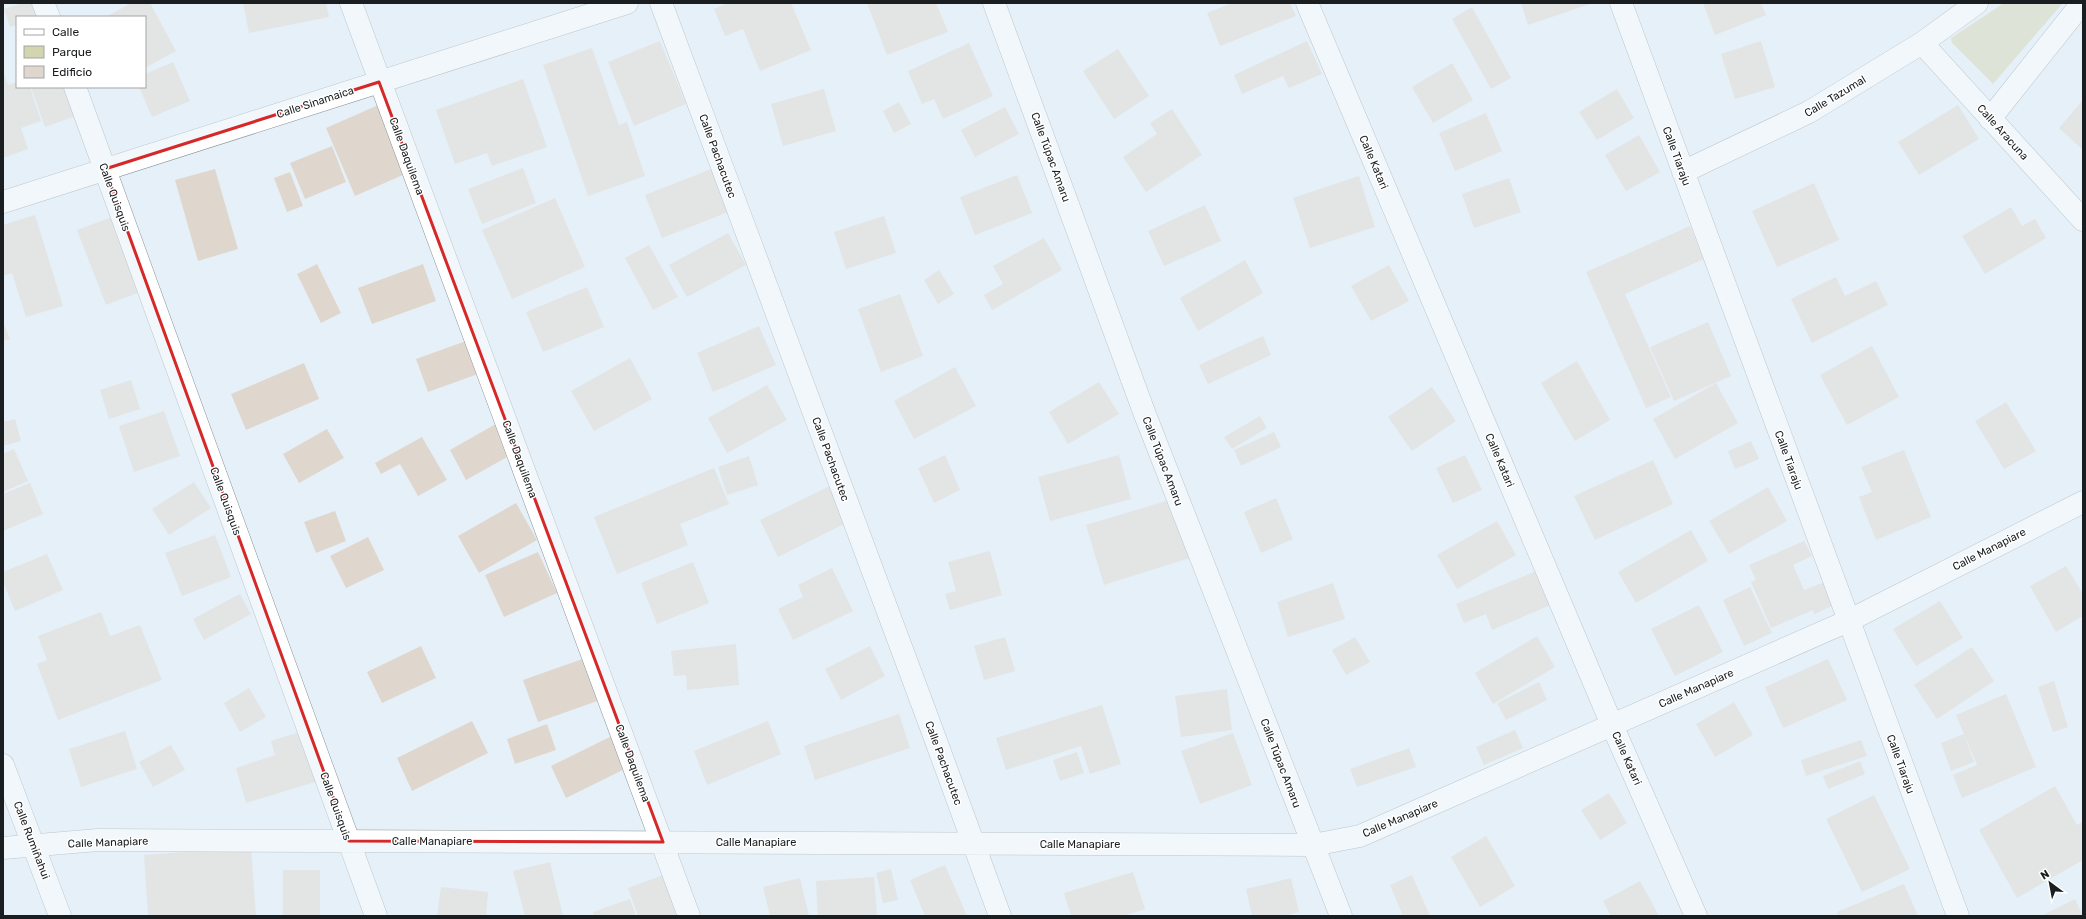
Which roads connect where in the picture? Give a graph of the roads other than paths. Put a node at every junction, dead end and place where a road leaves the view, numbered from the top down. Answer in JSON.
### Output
{"nodes":[{"id":1,"x":43,"y":3,"type":"edge"},
{"id":2,"x":351,"y":3,"type":"edge"},
{"id":3,"x":627,"y":3,"type":"edge"},
{"id":4,"x":660,"y":3,"type":"edge"},
{"id":5,"x":994,"y":3,"type":"edge"},
{"id":6,"x":1307,"y":3,"type":"edge"},
{"id":7,"x":1622,"y":3,"type":"edge"},
{"id":8,"x":1977,"y":3,"type":"edge"},
{"id":9,"x":2082,"y":3,"type":"edge"},
{"id":10,"x":49,"y":16,"type":"edge"},
{"id":11,"x":1922,"y":43,"type":"junction"},
{"id":12,"x":379,"y":82,"type":"junction"},
{"id":13,"x":75,"y":88,"type":"edge"},
{"id":14,"x":1990,"y":119,"type":"junction"},
{"id":15,"x":105,"y":169,"type":"junction"},
{"id":16,"x":1683,"y":172,"type":"junction"},
{"id":17,"x":3,"y":202,"type":"edge"},
{"id":18,"x":2083,"y":220,"type":"edge"},
{"id":19,"x":2083,"y":502,"type":"edge"},
{"id":20,"x":1848,"y":621,"type":"junction"},
{"id":21,"x":1612,"y":725,"type":"junction"},
{"id":22,"x":3,"y":765,"type":"edge"},
{"id":23,"x":349,"y":841,"type":"junction"},
{"id":24,"x":663,"y":842,"type":"junction"},
{"id":25,"x":973,"y":844,"type":"junction"},
{"id":26,"x":34,"y":845,"type":"junction"},
{"id":27,"x":1313,"y":845,"type":"junction"},
{"id":28,"x":3,"y":848,"type":"edge"},
{"id":29,"x":60,"y":916,"type":"edge"},
{"id":30,"x":376,"y":916,"type":"edge"},
{"id":31,"x":689,"y":916,"type":"edge"},
{"id":32,"x":1000,"y":916,"type":"edge"},
{"id":33,"x":1341,"y":916,"type":"edge"},
{"id":34,"x":1696,"y":916,"type":"edge"},
{"id":35,"x":1958,"y":916,"type":"edge"}],
"edges":[{"from":1,"to":10,"type":"street"},
{"from":2,"to":12,"type":"street","name":"Calle Daquilema"},
{"from":3,"to":12,"type":"street","name":"Calle Sinamaica"},
{"from":4,"to":25,"type":"street","name":"Calle Pachacutec"},
{"from":5,"to":27,"type":"street","name":"Calle Túpac Amaru"},
{"from":6,"to":21,"type":"street","name":"Calle Katari"},
{"from":7,"to":16,"type":"street","name":"Calle Tiaraju"},
{"from":8,"to":11,"type":"street","name":"Calle Tazumal"},
{"from":9,"to":14,"type":"street"},
{"from":11,"to":14,"type":"street","name":"Calle Aracuna"},
{"from":11,"to":16,"type":"street","name":"Calle Tazumal"},
{"from":12,"to":15,"type":"street","name":"Calle Sinamaica"},
{"from":12,"to":24,"type":"street","name":"Calle Daquilema"},
{"from":13,"to":15,"type":"street","name":"Calle Quisquis"},
{"from":14,"to":18,"type":"street","name":"Calle Aracuna"},
{"from":15,"to":17,"type":"street","name":"Calle Sinamaica"},
{"from":15,"to":23,"type":"street","name":"Calle Quisquis"},
{"from":16,"to":20,"type":"street","name":"Calle Tiaraju"},
{"from":19,"to":20,"type":"street","name":"Calle Manapiare"},
{"from":20,"to":21,"type":"street","name":"Calle Manapiare"},
{"from":20,"to":35,"type":"street","name":"Calle Tiaraju"},
{"from":21,"to":27,"type":"street","name":"Calle Manapiare"},
{"from":21,"to":34,"type":"street","name":"Calle Katari"},
{"from":22,"to":26,"type":"street","name":"Calle Rumiñahui"},
{"from":23,"to":24,"type":"street","name":"Calle Manapiare"},
{"from":23,"to":26,"type":"street","name":"Calle Manapiare"},
{"from":23,"to":30,"type":"street","name":"Calle Quisquis"},
{"from":24,"to":25,"type":"street","name":"Calle Manapiare"},
{"from":24,"to":31,"type":"street","name":"Calle Daquilema"},
{"from":25,"to":27,"type":"street","name":"Calle Manapiare"},
{"from":25,"to":32,"type":"street","name":"Calle Pachacutec"},
{"from":26,"to":28,"type":"street","name":"Calle Manapiare"},
{"from":26,"to":29,"type":"street","name":"Calle Rumiñahui"},
{"from":27,"to":33,"type":"street","name":"Calle Túpac Amaru"}]}
